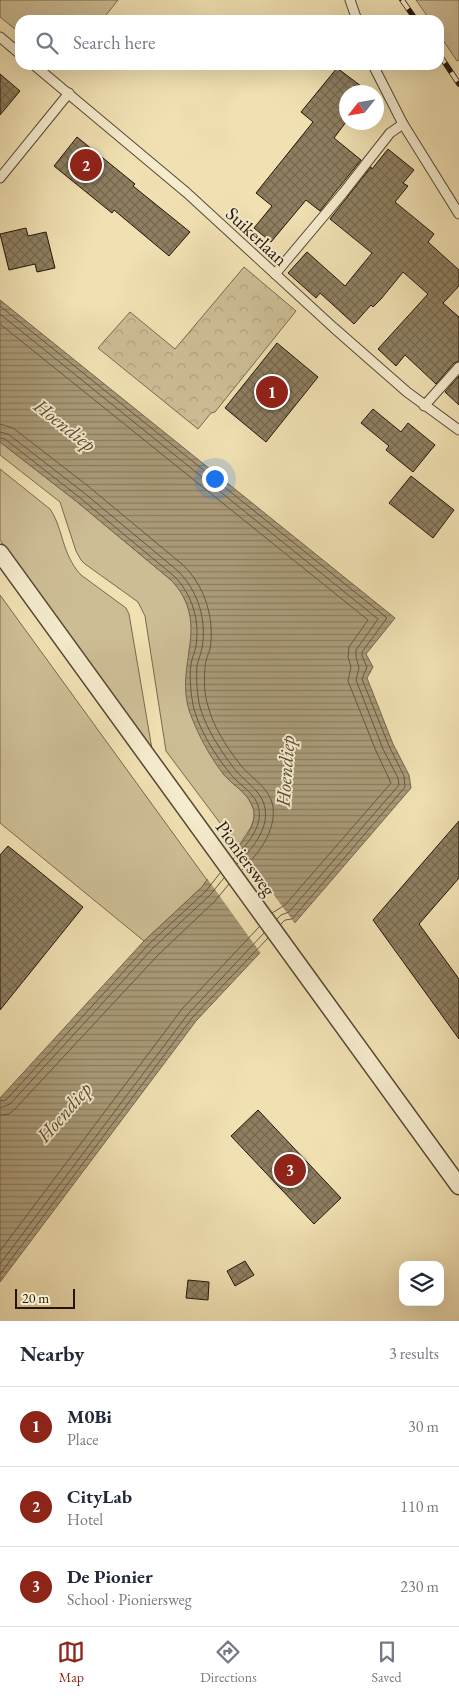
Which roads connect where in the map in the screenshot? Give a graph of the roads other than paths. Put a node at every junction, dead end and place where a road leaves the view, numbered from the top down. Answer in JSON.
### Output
{"nodes":[{"id":1,"x":350,"y":0,"type":"edge"},
{"id":2,"x":355,"y":15,"type":"edge"},
{"id":3,"x":0,"y":37,"type":"edge"},
{"id":4,"x":15,"y":50,"type":"edge"},
{"id":5,"x":40,"y":70,"type":"edge"},
{"id":6,"x":375,"y":70,"type":"edge"},
{"id":7,"x":69,"y":93,"type":"junction"},
{"id":8,"x":402,"y":124,"type":"junction"},
{"id":9,"x":0,"y":178,"type":"edge"},
{"id":10,"x":459,"y":214,"type":"edge"},
{"id":11,"x":275,"y":274,"type":"junction"},
{"id":12,"x":459,"y":367,"type":"edge"},
{"id":13,"x":424,"y":406,"type":"junction"},
{"id":14,"x":459,"y":430,"type":"edge"},
{"id":15,"x":0,"y":553,"type":"edge"},
{"id":16,"x":459,"y":1186,"type":"edge"}],
"edges":[{"from":1,"to":2,"type":"lane"},
{"from":3,"to":4,"type":"lane"},
{"from":5,"to":7,"type":"lane","name":"Suikerlaan"},
{"from":6,"to":8,"type":"lane"},
{"from":7,"to":9,"type":"lane"},
{"from":7,"to":11,"type":"lane","name":"Suikerlaan"},
{"from":8,"to":10,"type":"lane"},
{"from":8,"to":11,"type":"lane"},
{"from":11,"to":13,"type":"lane","name":"Suikerlaan"},
{"from":12,"to":13,"type":"lane"},
{"from":13,"to":14,"type":"lane","name":"Suikerlaan"},
{"from":15,"to":16,"type":"street","name":"Pioniersweg"}]}
